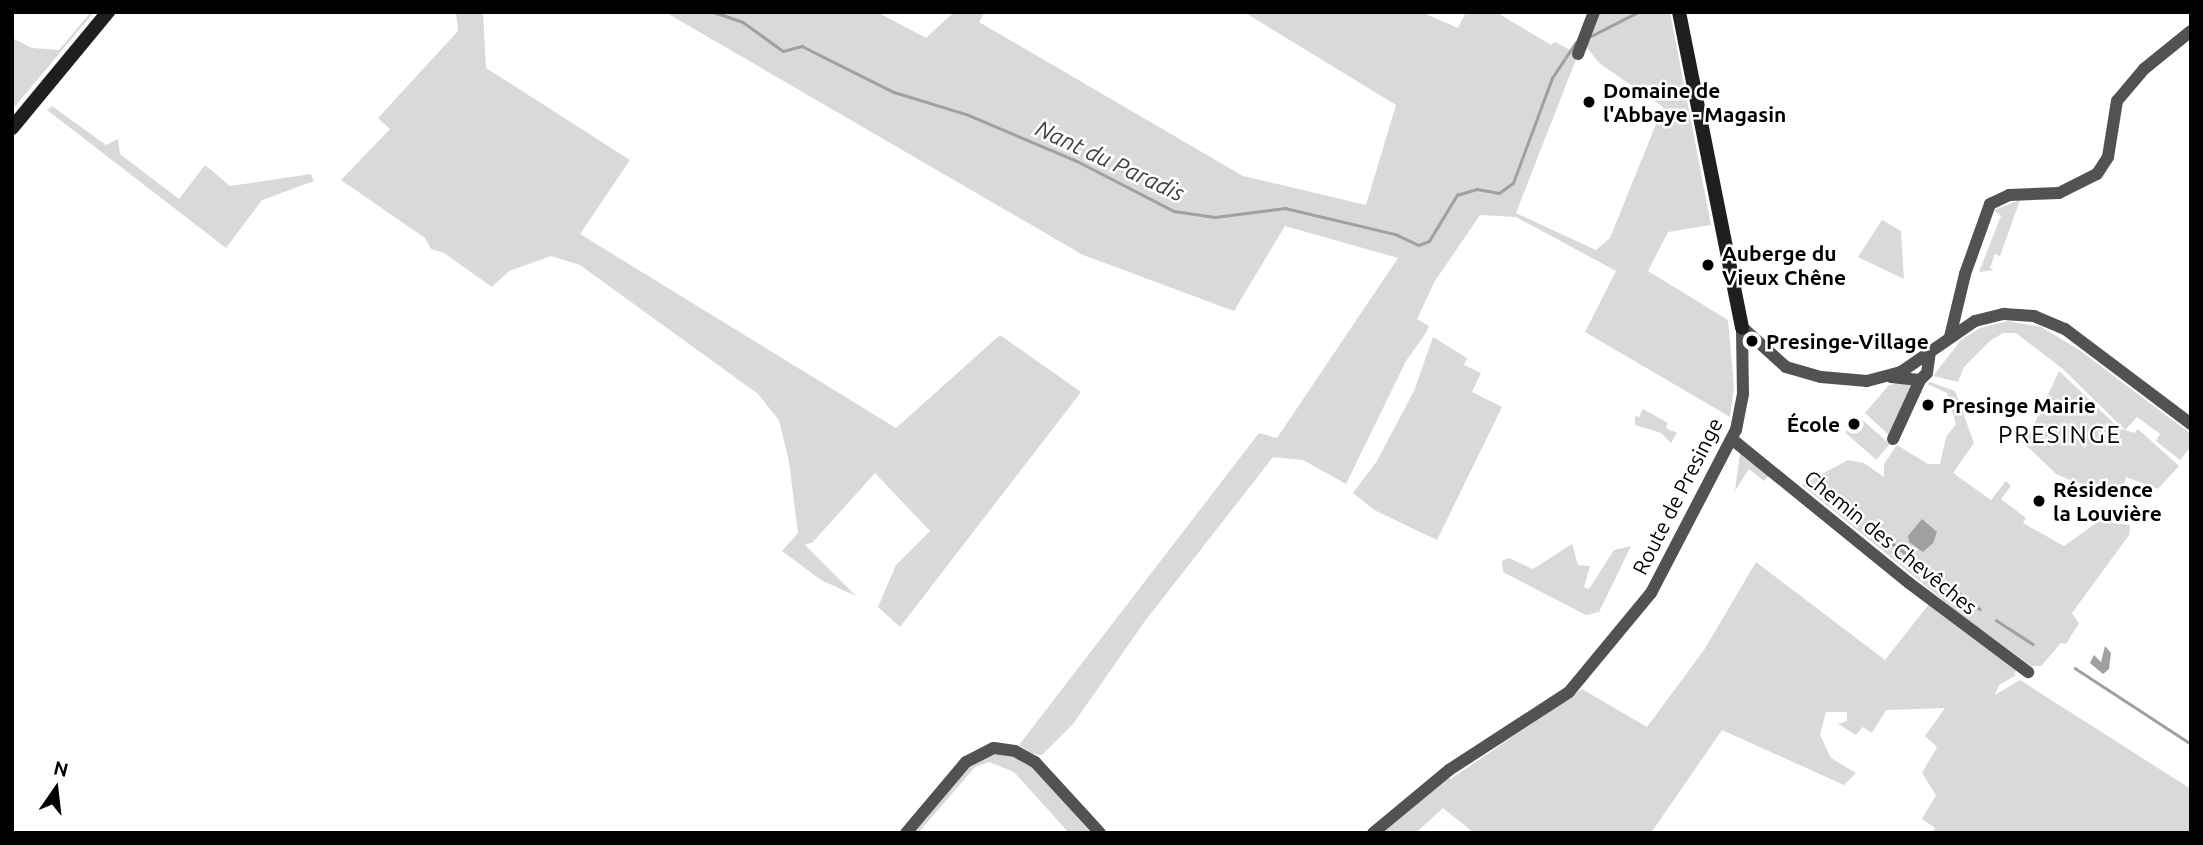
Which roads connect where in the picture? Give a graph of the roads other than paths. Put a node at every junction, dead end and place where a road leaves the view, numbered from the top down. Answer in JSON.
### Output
{"nodes":[{"id":1,"x":108,"y":12,"type":"edge"},
{"id":2,"x":1594,"y":12,"type":"edge"},
{"id":3,"x":1679,"y":12,"type":"edge"},
{"id":4,"x":2191,"y":32,"type":"edge"},
{"id":5,"x":1581,"y":45,"type":"dead end"},
{"id":6,"x":12,"y":128,"type":"edge"},
{"id":7,"x":1742,"y":328,"type":"junction"},
{"id":8,"x":1950,"y":337,"type":"junction"},
{"id":9,"x":1930,"y":352,"type":"junction"},
{"id":10,"x":1891,"y":377,"type":"junction"},
{"id":11,"x":1920,"y":380,"type":"junction"},
{"id":12,"x":2191,"y":424,"type":"edge"},
{"id":13,"x":1892,"y":439,"type":"dead end"},
{"id":14,"x":1732,"y":440,"type":"junction"},
{"id":15,"x":2028,"y":672,"type":"dead end"},
{"id":16,"x":906,"y":833,"type":"edge"},
{"id":17,"x":1100,"y":833,"type":"edge"},
{"id":18,"x":1373,"y":833,"type":"edge"}],
"edges":[{"from":1,"to":6,"type":"street"},
{"from":2,"to":5,"type":"street"},
{"from":3,"to":7,"type":"street","name":"Route de Presinge"},
{"from":4,"to":8,"type":"street"},
{"from":7,"to":10,"type":"street"},
{"from":7,"to":14,"type":"street","name":"Route de Presinge"},
{"from":8,"to":9,"type":"street"},
{"from":8,"to":12,"type":"street"},
{"from":9,"to":10,"type":"street"},
{"from":9,"to":11,"type":"street"},
{"from":10,"to":11,"type":"street"},
{"from":11,"to":13,"type":"street"},
{"from":14,"to":15,"type":"street","name":"Chemin des Chevêches"},
{"from":14,"to":18,"type":"street","name":"Route de Presinge"},
{"from":16,"to":17,"type":"street"}]}
